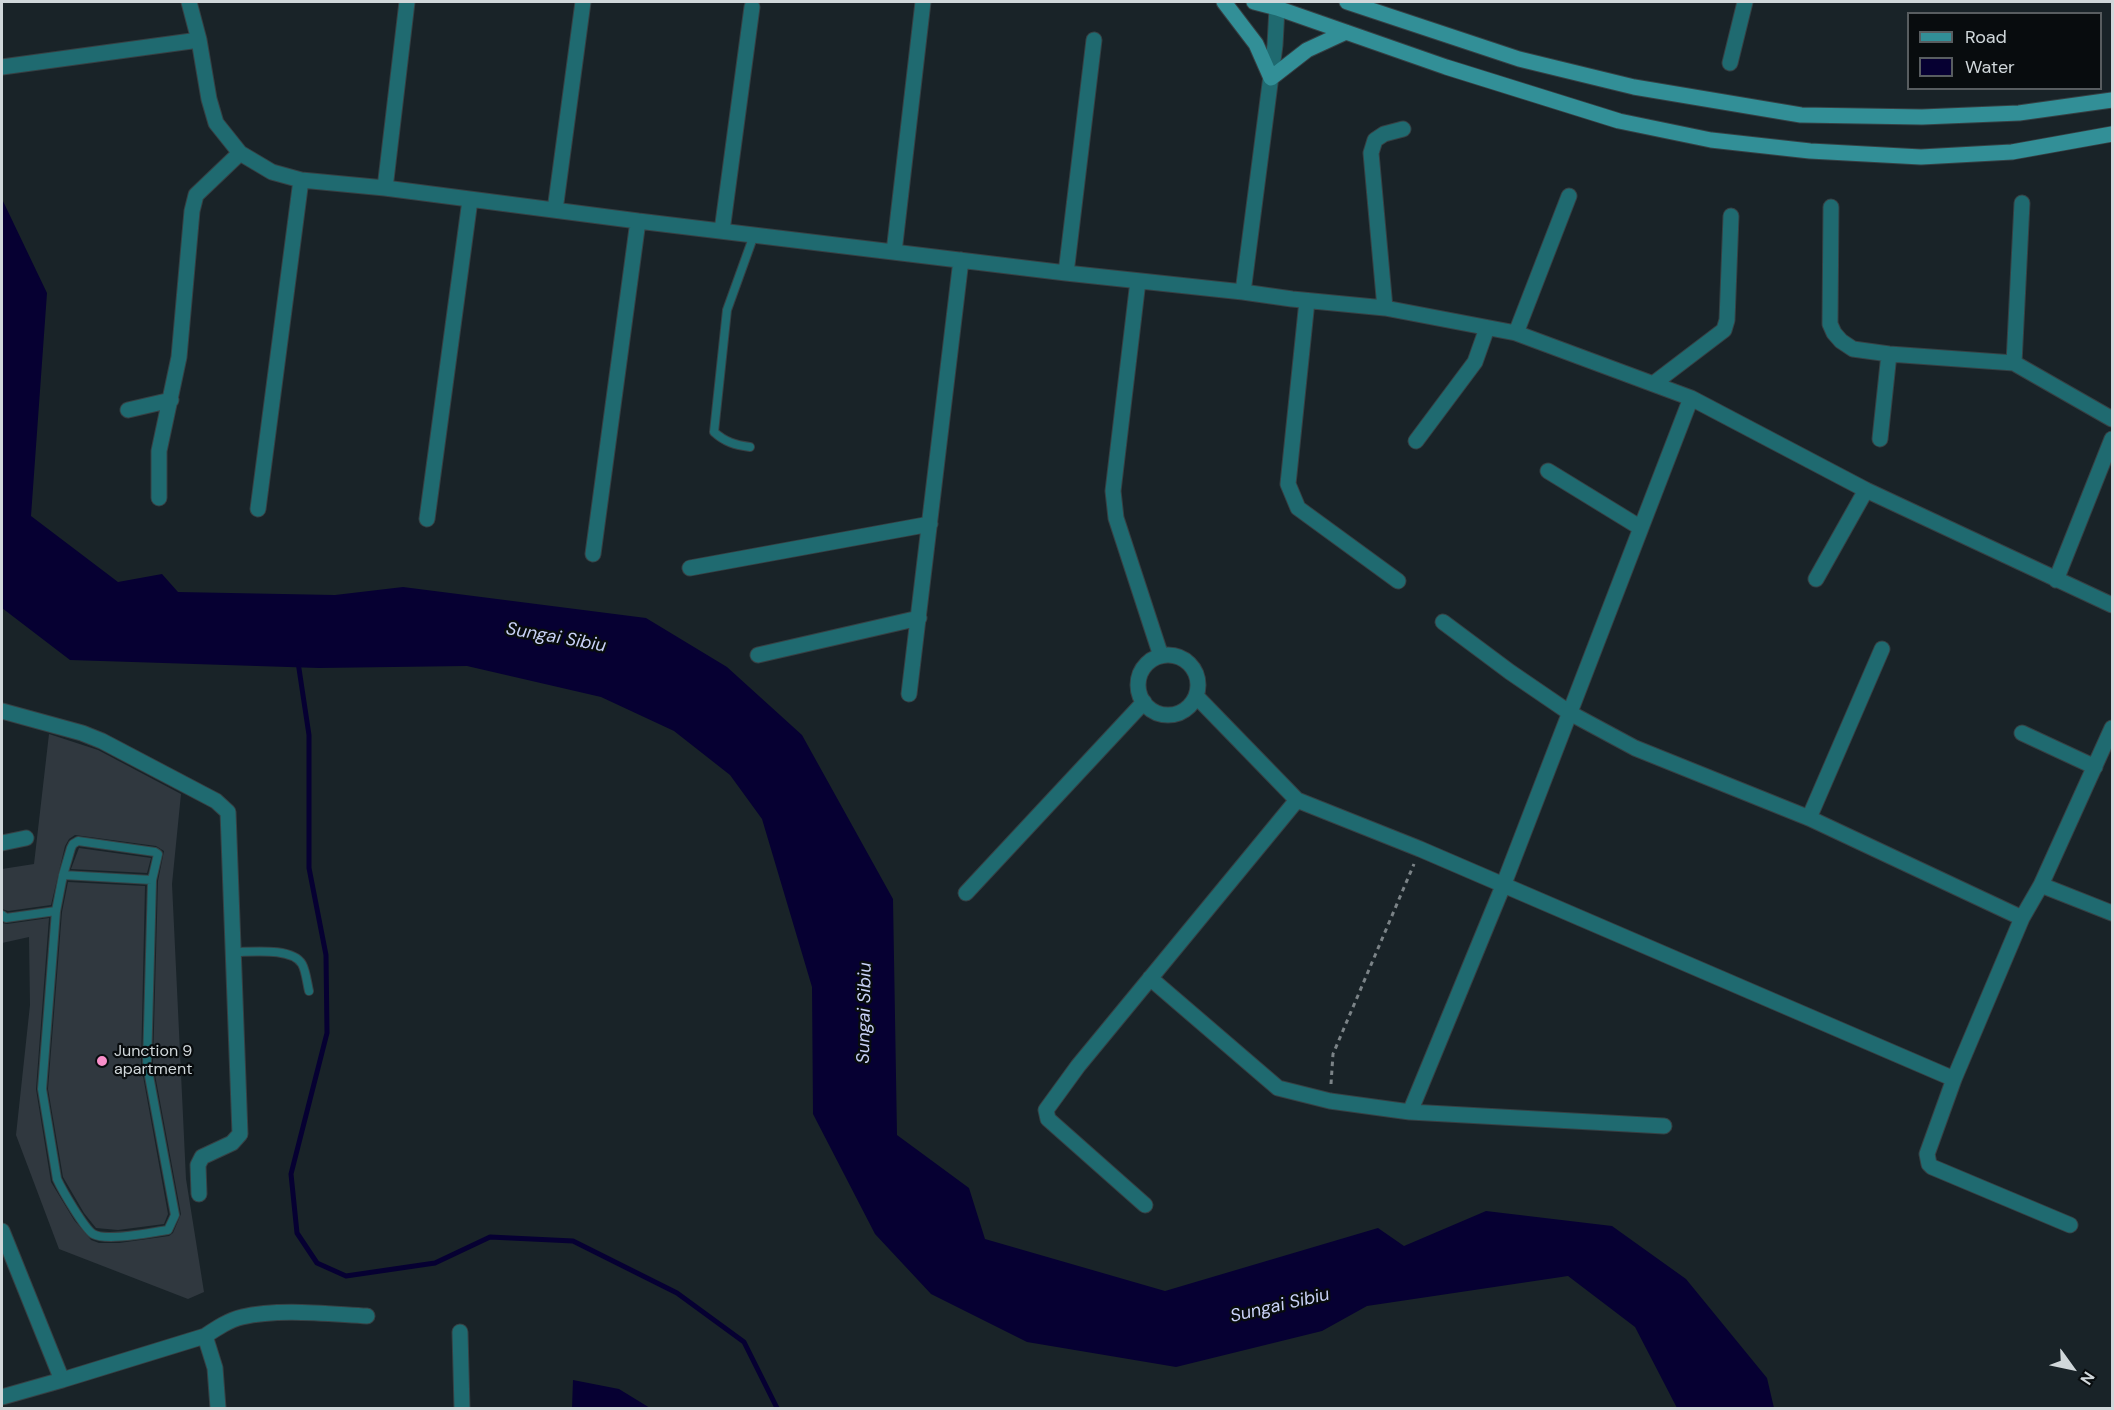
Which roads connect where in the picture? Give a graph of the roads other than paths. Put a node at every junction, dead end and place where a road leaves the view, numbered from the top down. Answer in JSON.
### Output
{"nodes":[{"id":1,"x":189,"y":2,"type":"edge"},
{"id":2,"x":407,"y":2,"type":"edge"},
{"id":3,"x":583,"y":2,"type":"edge"},
{"id":4,"x":923,"y":2,"type":"edge"},
{"id":5,"x":1224,"y":2,"type":"edge"},
{"id":6,"x":1254,"y":2,"type":"edge"},
{"id":7,"x":1347,"y":2,"type":"edge"},
{"id":8,"x":1745,"y":2,"type":"edge"},
{"id":9,"x":1275,"y":5,"type":"edge"},
{"id":10,"x":752,"y":7,"type":"dead end"},
{"id":11,"x":1346,"y":32,"type":"junction"},
{"id":12,"x":199,"y":40,"type":"junction"},
{"id":13,"x":1094,"y":40,"type":"dead end"},
{"id":14,"x":1730,"y":63,"type":"dead end"},
{"id":15,"x":2,"y":66,"type":"edge"},
{"id":16,"x":1271,"y":78,"type":"junction"},
{"id":17,"x":2112,"y":100,"type":"edge"},
{"id":18,"x":1403,"y":129,"type":"dead end"},
{"id":19,"x":2112,"y":134,"type":"edge"},
{"id":20,"x":240,"y":153,"type":"junction"},
{"id":21,"x":301,"y":180,"type":"junction"},
{"id":22,"x":385,"y":188,"type":"junction"},
{"id":23,"x":1569,"y":196,"type":"dead end"},
{"id":24,"x":470,"y":200,"type":"junction"},
{"id":25,"x":2022,"y":203,"type":"dead end"},
{"id":26,"x":1831,"y":207,"type":"dead end"},
{"id":27,"x":555,"y":210,"type":"junction"},
{"id":28,"x":1731,"y":216,"type":"dead end"},
{"id":29,"x":638,"y":221,"type":"junction"},
{"id":30,"x":722,"y":231,"type":"junction"},
{"id":31,"x":754,"y":235,"type":"junction"},
{"id":32,"x":894,"y":252,"type":"junction"},
{"id":33,"x":961,"y":260,"type":"junction"},
{"id":34,"x":1066,"y":273,"type":"junction"},
{"id":35,"x":1138,"y":281,"type":"junction"},
{"id":36,"x":1244,"y":292,"type":"junction"},
{"id":37,"x":1307,"y":301,"type":"junction"},
{"id":38,"x":1385,"y":308,"type":"junction"},
{"id":39,"x":1488,"y":328,"type":"junction"},
{"id":40,"x":1516,"y":333,"type":"junction"},
{"id":41,"x":1888,"y":354,"type":"junction"},
{"id":42,"x":2014,"y":363,"type":"junction"},
{"id":43,"x":1653,"y":384,"type":"junction"},
{"id":44,"x":1690,"y":398,"type":"junction"},
{"id":45,"x":171,"y":400,"type":"junction"},
{"id":46,"x":128,"y":410,"type":"dead end"},
{"id":47,"x":2112,"y":419,"type":"edge"},
{"id":48,"x":1880,"y":439,"type":"dead end"},
{"id":49,"x":2112,"y":439,"type":"edge"},
{"id":50,"x":1416,"y":441,"type":"dead end"},
{"id":51,"x":750,"y":447,"type":"dead end"},
{"id":52,"x":1548,"y":471,"type":"dead end"},
{"id":53,"x":1866,"y":490,"type":"junction"},
{"id":54,"x":159,"y":498,"type":"dead end"},
{"id":55,"x":258,"y":509,"type":"dead end"},
{"id":56,"x":428,"y":519,"type":"dead end"},
{"id":57,"x":930,"y":524,"type":"junction"},
{"id":58,"x":1641,"y":528,"type":"junction"},
{"id":59,"x":592,"y":554,"type":"dead end"},
{"id":60,"x":690,"y":568,"type":"dead end"},
{"id":61,"x":1816,"y":579,"type":"dead end"},
{"id":62,"x":2056,"y":580,"type":"junction"},
{"id":63,"x":1398,"y":581,"type":"dead end"},
{"id":64,"x":2112,"y":605,"type":"edge"},
{"id":65,"x":919,"y":618,"type":"junction"},
{"id":66,"x":1443,"y":622,"type":"dead end"},
{"id":67,"x":1882,"y":649,"type":"dead end"},
{"id":68,"x":758,"y":655,"type":"dead end"},
{"id":69,"x":1161,"y":656,"type":"junction"},
{"id":70,"x":909,"y":694,"type":"dead end"},
{"id":71,"x":1196,"y":696,"type":"junction"},
{"id":72,"x":1144,"y":702,"type":"junction"},
{"id":73,"x":2,"y":711,"type":"edge"},
{"id":74,"x":1570,"y":713,"type":"junction"},
{"id":75,"x":2112,"y":728,"type":"edge"},
{"id":76,"x":2022,"y":733,"type":"dead end"},
{"id":77,"x":2095,"y":767,"type":"junction"},
{"id":78,"x":1298,"y":800,"type":"junction"},
{"id":79,"x":1809,"y":818,"type":"junction"},
{"id":80,"x":26,"y":838,"type":"dead end"},
{"id":81,"x":2,"y":843,"type":"edge"},
{"id":82,"x":63,"y":875,"type":"junction"},
{"id":83,"x":152,"y":880,"type":"junction"},
{"id":84,"x":2041,"y":885,"type":"junction"},
{"id":85,"x":1503,"y":886,"type":"junction"},
{"id":86,"x":966,"y":893,"type":"dead end"},
{"id":87,"x":56,"y":910,"type":"junction"},
{"id":88,"x":2112,"y":913,"type":"edge"},
{"id":89,"x":2,"y":915,"type":"edge"},
{"id":90,"x":2022,"y":918,"type":"junction"},
{"id":91,"x":234,"y":952,"type":"junction"},
{"id":92,"x":1150,"y":978,"type":"junction"},
{"id":93,"x":309,"y":992,"type":"dead end"},
{"id":94,"x":1954,"y":1079,"type":"junction"},
{"id":95,"x":1410,"y":1112,"type":"junction"},
{"id":96,"x":1664,"y":1126,"type":"dead end"},
{"id":97,"x":199,"y":1194,"type":"dead end"},
{"id":98,"x":1145,"y":1205,"type":"dead end"},
{"id":99,"x":2070,"y":1225,"type":"dead end"},
{"id":100,"x":2,"y":1232,"type":"edge"},
{"id":101,"x":367,"y":1316,"type":"dead end"},
{"id":102,"x":460,"y":1332,"type":"dead end"},
{"id":103,"x":205,"y":1336,"type":"junction"},
{"id":104,"x":62,"y":1380,"type":"junction"},
{"id":105,"x":2,"y":1397,"type":"edge"},
{"id":106,"x":218,"y":1408,"type":"edge"},
{"id":107,"x":462,"y":1408,"type":"edge"}],
"edges":[{"from":1,"to":12,"type":"street"},
{"from":2,"to":22,"type":"street"},
{"from":3,"to":27,"type":"street"},
{"from":4,"to":32,"type":"street"},
{"from":5,"to":16,"type":"street"},
{"from":6,"to":9,"type":"street"},
{"from":7,"to":17,"type":"street"},
{"from":8,"to":14,"type":"street"},
{"from":9,"to":11,"type":"street"},
{"from":9,"to":16,"type":"street"},
{"from":10,"to":30,"type":"street"},
{"from":11,"to":16,"type":"street"},
{"from":11,"to":19,"type":"street"},
{"from":12,"to":15,"type":"street"},
{"from":12,"to":20,"type":"street"},
{"from":13,"to":34,"type":"street"},
{"from":16,"to":36,"type":"street"},
{"from":18,"to":38,"type":"street"},
{"from":20,"to":21,"type":"street"},
{"from":20,"to":45,"type":"street"},
{"from":21,"to":22,"type":"street"},
{"from":21,"to":55,"type":"street"},
{"from":22,"to":24,"type":"street"},
{"from":23,"to":40,"type":"street"},
{"from":24,"to":27,"type":"street"},
{"from":24,"to":56,"type":"street"},
{"from":25,"to":42,"type":"street"},
{"from":26,"to":41,"type":"street"},
{"from":27,"to":29,"type":"street"},
{"from":28,"to":43,"type":"street"},
{"from":29,"to":30,"type":"street"},
{"from":29,"to":59,"type":"street"},
{"from":30,"to":31,"type":"street"},
{"from":31,"to":32,"type":"street"},
{"from":31,"to":51,"type":"lane"},
{"from":32,"to":33,"type":"street"},
{"from":33,"to":34,"type":"street"},
{"from":33,"to":57,"type":"street"},
{"from":34,"to":35,"type":"street"},
{"from":35,"to":36,"type":"street"},
{"from":35,"to":69,"type":"street"},
{"from":36,"to":37,"type":"street"},
{"from":37,"to":38,"type":"street"},
{"from":37,"to":63,"type":"street"},
{"from":38,"to":39,"type":"street"},
{"from":39,"to":40,"type":"street"},
{"from":39,"to":50,"type":"street"},
{"from":40,"to":43,"type":"street"},
{"from":41,"to":42,"type":"street"},
{"from":41,"to":48,"type":"street"},
{"from":42,"to":47,"type":"street"},
{"from":43,"to":44,"type":"street"},
{"from":44,"to":53,"type":"street"},
{"from":44,"to":58,"type":"street"},
{"from":45,"to":46,"type":"street"},
{"from":45,"to":54,"type":"street"},
{"from":49,"to":62,"type":"street"},
{"from":52,"to":58,"type":"street"},
{"from":53,"to":61,"type":"street"},
{"from":53,"to":62,"type":"street"},
{"from":57,"to":60,"type":"street"},
{"from":57,"to":65,"type":"street"},
{"from":58,"to":74,"type":"street"},
{"from":62,"to":64,"type":"street"},
{"from":65,"to":68,"type":"street"},
{"from":65,"to":70,"type":"street"},
{"from":66,"to":74,"type":"street"},
{"from":67,"to":79,"type":"street"},
{"from":69,"to":71,"type":"street"},
{"from":69,"to":72,"type":"street"},
{"from":71,"to":72,"type":"street"},
{"from":71,"to":78,"type":"street"},
{"from":72,"to":86,"type":"street"},
{"from":73,"to":91,"type":"street"},
{"from":74,"to":79,"type":"street"},
{"from":74,"to":85,"type":"street"},
{"from":75,"to":77,"type":"street"},
{"from":76,"to":77,"type":"street"},
{"from":77,"to":84,"type":"street"},
{"from":78,"to":85,"type":"street"},
{"from":78,"to":92,"type":"street"},
{"from":79,"to":90,"type":"street"},
{"from":80,"to":81,"type":"street"},
{"from":82,"to":83,"type":"lane"},
{"from":82,"to":83,"type":"lane"},
{"from":82,"to":87,"type":"lane"},
{"from":83,"to":87,"type":"lane"},
{"from":84,"to":88,"type":"street"},
{"from":84,"to":90,"type":"street"},
{"from":85,"to":94,"type":"street"},
{"from":85,"to":95,"type":"street"},
{"from":87,"to":89,"type":"lane"},
{"from":90,"to":94,"type":"street"},
{"from":91,"to":93,"type":"lane"},
{"from":91,"to":97,"type":"street"},
{"from":92,"to":95,"type":"street"},
{"from":92,"to":98,"type":"street"},
{"from":94,"to":99,"type":"street"},
{"from":95,"to":96,"type":"street"},
{"from":100,"to":104,"type":"street"},
{"from":101,"to":103,"type":"street"},
{"from":102,"to":107,"type":"street"},
{"from":103,"to":104,"type":"street"},
{"from":103,"to":106,"type":"street"},
{"from":104,"to":105,"type":"street"}]}
